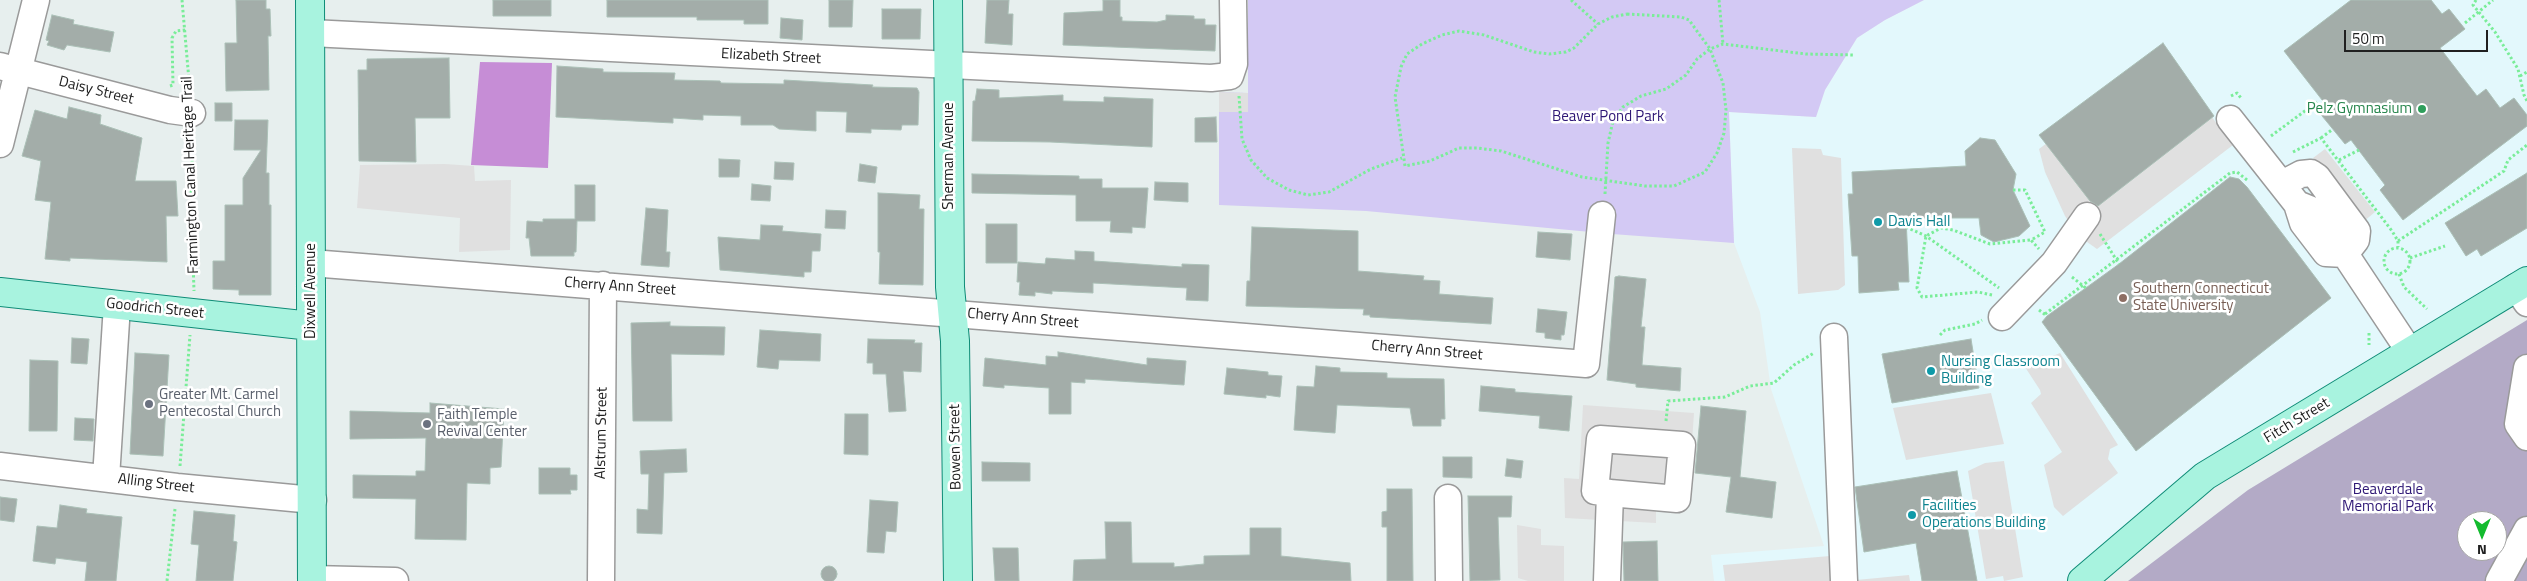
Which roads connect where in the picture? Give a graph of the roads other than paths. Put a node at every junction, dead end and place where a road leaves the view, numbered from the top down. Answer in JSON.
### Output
{"nodes":[{"id":1,"x":36,"y":0,"type":"edge"},
{"id":2,"x":310,"y":0,"type":"edge"},
{"id":3,"x":948,"y":0,"type":"edge"},
{"id":4,"x":1233,"y":0,"type":"edge"},
{"id":5,"x":311,"y":33,"type":"junction"},
{"id":6,"x":949,"y":66,"type":"junction"},
{"id":7,"x":9,"y":68,"type":"edge"},
{"id":8,"x":192,"y":113,"type":"road end"},
{"id":9,"x":2230,"y":119,"type":"dead end"},
{"id":10,"x":0,"y":144,"type":"edge"},
{"id":11,"x":1602,"y":215,"type":"dead end"},
{"id":12,"x":2092,"y":223,"type":"road end"},
{"id":13,"x":312,"y":263,"type":"junction"},
{"id":14,"x":604,"y":285,"type":"junction"},
{"id":15,"x":2523,"y":290,"type":"edge"},
{"id":16,"x":0,"y":292,"type":"edge"},
{"id":17,"x":117,"y":305,"type":"junction"},
{"id":18,"x":1994,"y":311,"type":"road end"},
{"id":19,"x":952,"y":313,"type":"junction"},
{"id":20,"x":311,"y":326,"type":"junction"},
{"id":21,"x":1834,"y":337,"type":"road end"},
{"id":22,"x":2410,"y":352,"type":"junction"},
{"id":23,"x":2527,"y":368,"type":"edge"},
{"id":24,"x":2527,"y":437,"type":"edge"},
{"id":25,"x":0,"y":466,"type":"edge"},
{"id":26,"x":106,"y":478,"type":"junction"},
{"id":27,"x":1610,"y":493,"type":"junction"},
{"id":28,"x":1448,"y":498,"type":"dead end"},
{"id":29,"x":313,"y":500,"type":"junction"},
{"id":30,"x":2527,"y":530,"type":"edge"},
{"id":31,"x":312,"y":580,"type":"edge"},
{"id":32,"x":395,"y":581,"type":"edge"},
{"id":33,"x":601,"y":581,"type":"edge"},
{"id":34,"x":958,"y":581,"type":"edge"},
{"id":35,"x":1449,"y":581,"type":"edge"},
{"id":36,"x":1607,"y":581,"type":"edge"},
{"id":37,"x":1844,"y":581,"type":"edge"},
{"id":38,"x":2082,"y":581,"type":"edge"},
{"id":39,"x":2499,"y":581,"type":"edge"}],
"edges":[{"from":1,"to":7,"type":"street"},
{"from":2,"to":5,"type":"main road","name":"Dixwell Avenue"},
{"from":3,"to":6,"type":"main road","name":"Sherman Avenue"},
{"from":4,"to":6,"type":"street","name":"Elizabeth Street"},
{"from":5,"to":6,"type":"street","name":"Elizabeth Street"},
{"from":5,"to":13,"type":"main road","name":"Dixwell Avenue"},
{"from":6,"to":19,"type":"main road","name":"Sherman Avenue"},
{"from":7,"to":8,"type":"street","name":"Daisy Street"},
{"from":7,"to":10,"type":"street"},
{"from":9,"to":22,"type":"street"},
{"from":11,"to":19,"type":"street","name":"Cherry Ann Street"},
{"from":12,"to":18,"type":"street"},
{"from":13,"to":14,"type":"street","name":"Cherry Ann Street"},
{"from":13,"to":20,"type":"main road","name":"Dixwell Avenue"},
{"from":14,"to":19,"type":"street","name":"Cherry Ann Street"},
{"from":14,"to":33,"type":"street","name":"Alstrum Street"},
{"from":15,"to":22,"type":"main road","name":"Fitch Street"},
{"from":16,"to":17,"type":"main road","name":"Goodrich Street"},
{"from":17,"to":20,"type":"main road","name":"Goodrich Street"},
{"from":17,"to":26,"type":"street"},
{"from":19,"to":34,"type":"main road","name":"Bowen Street"},
{"from":20,"to":29,"type":"main road","name":"Dixwell Avenue"},
{"from":21,"to":37,"type":"street"},
{"from":22,"to":38,"type":"main road","name":"Fitch Street"},
{"from":23,"to":24,"type":"street"},
{"from":25,"to":26,"type":"street","name":"Alling Street"},
{"from":26,"to":29,"type":"street","name":"Alling Street"},
{"from":27,"to":27,"type":"street"},
{"from":27,"to":36,"type":"street"},
{"from":28,"to":35,"type":"street"},
{"from":29,"to":31,"type":"main road","name":"Dixwell Avenue"},
{"from":30,"to":39,"type":"street"},
{"from":31,"to":32,"type":"street"}]}
